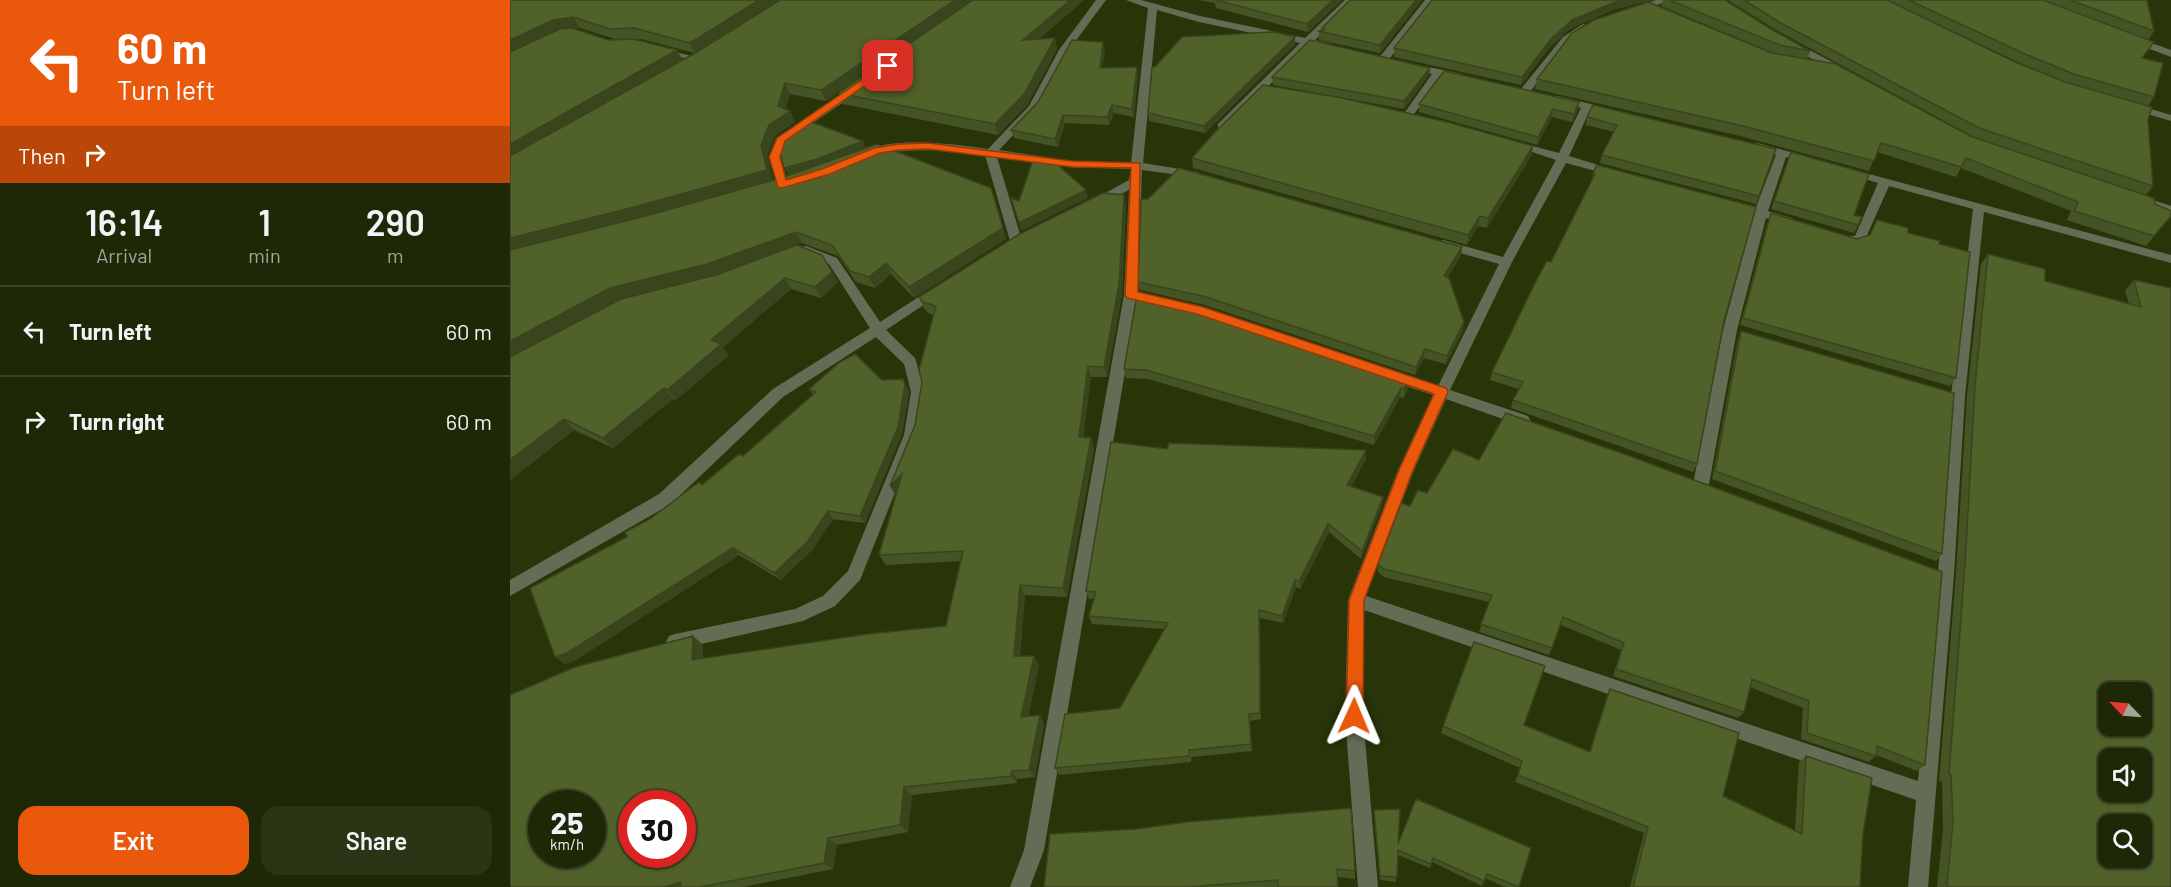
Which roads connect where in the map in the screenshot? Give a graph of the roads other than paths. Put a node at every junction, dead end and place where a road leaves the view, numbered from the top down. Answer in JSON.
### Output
{"nodes":[{"id":1,"x":1101,"y":0,"type":"edge"},
{"id":2,"x":1131,"y":0,"type":"edge"},
{"id":3,"x":1350,"y":0,"type":"edge"},
{"id":4,"x":1430,"y":0,"type":"edge"},
{"id":5,"x":1666,"y":0,"type":"edge"},
{"id":6,"x":1646,"y":6,"type":"junction"},
{"id":7,"x":1153,"y":7,"type":"junction"},
{"id":8,"x":1626,"y":11,"type":"edge"},
{"id":9,"x":1666,"y":15,"type":"edge"},
{"id":10,"x":1598,"y":21,"type":"edge"},
{"id":11,"x":2127,"y":37,"type":"edge"},
{"id":12,"x":1782,"y":39,"type":"edge"},
{"id":13,"x":1308,"y":42,"type":"junction"},
{"id":14,"x":652,"y":47,"type":"edge"},
{"id":15,"x":1341,"y":49,"type":"edge"},
{"id":16,"x":2171,"y":54,"type":"edge"},
{"id":17,"x":697,"y":59,"type":"edge"},
{"id":18,"x":1808,"y":65,"type":"edge"},
{"id":19,"x":1439,"y":72,"type":"junction"},
{"id":20,"x":1471,"y":79,"type":"edge"},
{"id":21,"x":869,"y":80,"type":"edge"},
{"id":22,"x":2118,"y":102,"type":"edge"},
{"id":23,"x":1587,"y":106,"type":"junction"},
{"id":24,"x":1621,"y":114,"type":"edge"},
{"id":25,"x":1408,"y":115,"type":"edge"},
{"id":26,"x":2171,"y":118,"type":"edge"},
{"id":27,"x":1210,"y":138,"type":"edge"},
{"id":28,"x":1500,"y":140,"type":"edge"},
{"id":29,"x":1744,"y":142,"type":"edge"},
{"id":30,"x":990,"y":153,"type":"junction"},
{"id":31,"x":1782,"y":153,"type":"junction"},
{"id":32,"x":861,"y":157,"type":"edge"},
{"id":33,"x":1562,"y":159,"type":"junction"},
{"id":34,"x":1816,"y":162,"type":"edge"},
{"id":35,"x":1136,"y":165,"type":"junction"},
{"id":36,"x":1839,"y":169,"type":"edge"},
{"id":37,"x":1203,"y":177,"type":"edge"},
{"id":38,"x":1629,"y":177,"type":"edge"},
{"id":39,"x":1135,"y":182,"type":"junction"},
{"id":40,"x":1885,"y":182,"type":"junction"},
{"id":41,"x":782,"y":184,"type":"edge"},
{"id":42,"x":2138,"y":199,"type":"edge"},
{"id":43,"x":1728,"y":203,"type":"edge"},
{"id":44,"x":1085,"y":207,"type":"edge"},
{"id":45,"x":1979,"y":207,"type":"junction"},
{"id":46,"x":2171,"y":210,"type":"edge"},
{"id":47,"x":1761,"y":212,"type":"junction"},
{"id":48,"x":1802,"y":226,"type":"edge"},
{"id":49,"x":1832,"y":236,"type":"edge"},
{"id":50,"x":1426,"y":239,"type":"edge"},
{"id":51,"x":1016,"y":241,"type":"edge"},
{"id":52,"x":795,"y":251,"type":"edge"},
{"id":53,"x":2171,"y":259,"type":"edge"},
{"id":54,"x":1506,"y":262,"type":"junction"},
{"id":55,"x":947,"y":285,"type":"edge"},
{"id":56,"x":878,"y":330,"type":"junction"},
{"id":57,"x":1377,"y":370,"type":"edge"},
{"id":58,"x":1442,"y":392,"type":"junction"},
{"id":59,"x":1540,"y":426,"type":"edge"},
{"id":60,"x":1682,"y":477,"type":"edge"},
{"id":61,"x":512,"y":589,"type":"edge"},
{"id":62,"x":1356,"y":600,"type":"junction"},
{"id":63,"x":510,"y":605,"type":"edge"},
{"id":64,"x":653,"y":648,"type":"edge"},
{"id":65,"x":1925,"y":793,"type":"junction"},
{"id":66,"x":1020,"y":887,"type":"edge"},
{"id":67,"x":1368,"y":887,"type":"edge"},
{"id":68,"x":1918,"y":887,"type":"edge"}],
"edges":[{"from":1,"to":30,"type":"street"},
{"from":2,"to":7,"type":"street"},
{"from":3,"to":13,"type":"street"},
{"from":4,"to":19,"type":"street"},
{"from":5,"to":6,"type":"street"},
{"from":6,"to":8,"type":"street"},
{"from":6,"to":9,"type":"street"},
{"from":7,"to":13,"type":"street"},
{"from":7,"to":35,"type":"street"},
{"from":10,"to":23,"type":"street"},
{"from":11,"to":16,"type":"street"},
{"from":12,"to":18,"type":"street"},
{"from":13,"to":15,"type":"street"},
{"from":13,"to":27,"type":"street"},
{"from":14,"to":17,"type":"street"},
{"from":19,"to":20,"type":"street"},
{"from":19,"to":25,"type":"street"},
{"from":21,"to":41,"type":"street"},
{"from":22,"to":26,"type":"street"},
{"from":23,"to":24,"type":"street"},
{"from":23,"to":33,"type":"street"},
{"from":28,"to":33,"type":"street"},
{"from":29,"to":31,"type":"street"},
{"from":30,"to":32,"type":"street"},
{"from":30,"to":35,"type":"street"},
{"from":30,"to":51,"type":"street"},
{"from":31,"to":34,"type":"street"},
{"from":31,"to":47,"type":"street"},
{"from":33,"to":38,"type":"street"},
{"from":33,"to":54,"type":"street"},
{"from":35,"to":37,"type":"street"},
{"from":35,"to":39,"type":"street"},
{"from":36,"to":40,"type":"street"},
{"from":39,"to":44,"type":"street"},
{"from":39,"to":66,"type":"street"},
{"from":40,"to":45,"type":"street"},
{"from":40,"to":49,"type":"street"},
{"from":42,"to":46,"type":"street"},
{"from":43,"to":47,"type":"street"},
{"from":45,"to":53,"type":"street"},
{"from":45,"to":65,"type":"street"},
{"from":47,"to":48,"type":"street"},
{"from":47,"to":60,"type":"street"},
{"from":50,"to":54,"type":"street"},
{"from":52,"to":56,"type":"street"},
{"from":54,"to":58,"type":"street"},
{"from":55,"to":56,"type":"street"},
{"from":56,"to":61,"type":"street"},
{"from":56,"to":64,"type":"street"},
{"from":57,"to":58,"type":"street"},
{"from":58,"to":59,"type":"street"},
{"from":58,"to":62,"type":"street"},
{"from":61,"to":63,"type":"street"},
{"from":62,"to":65,"type":"street"},
{"from":62,"to":67,"type":"street"},
{"from":65,"to":68,"type":"street"}]}
